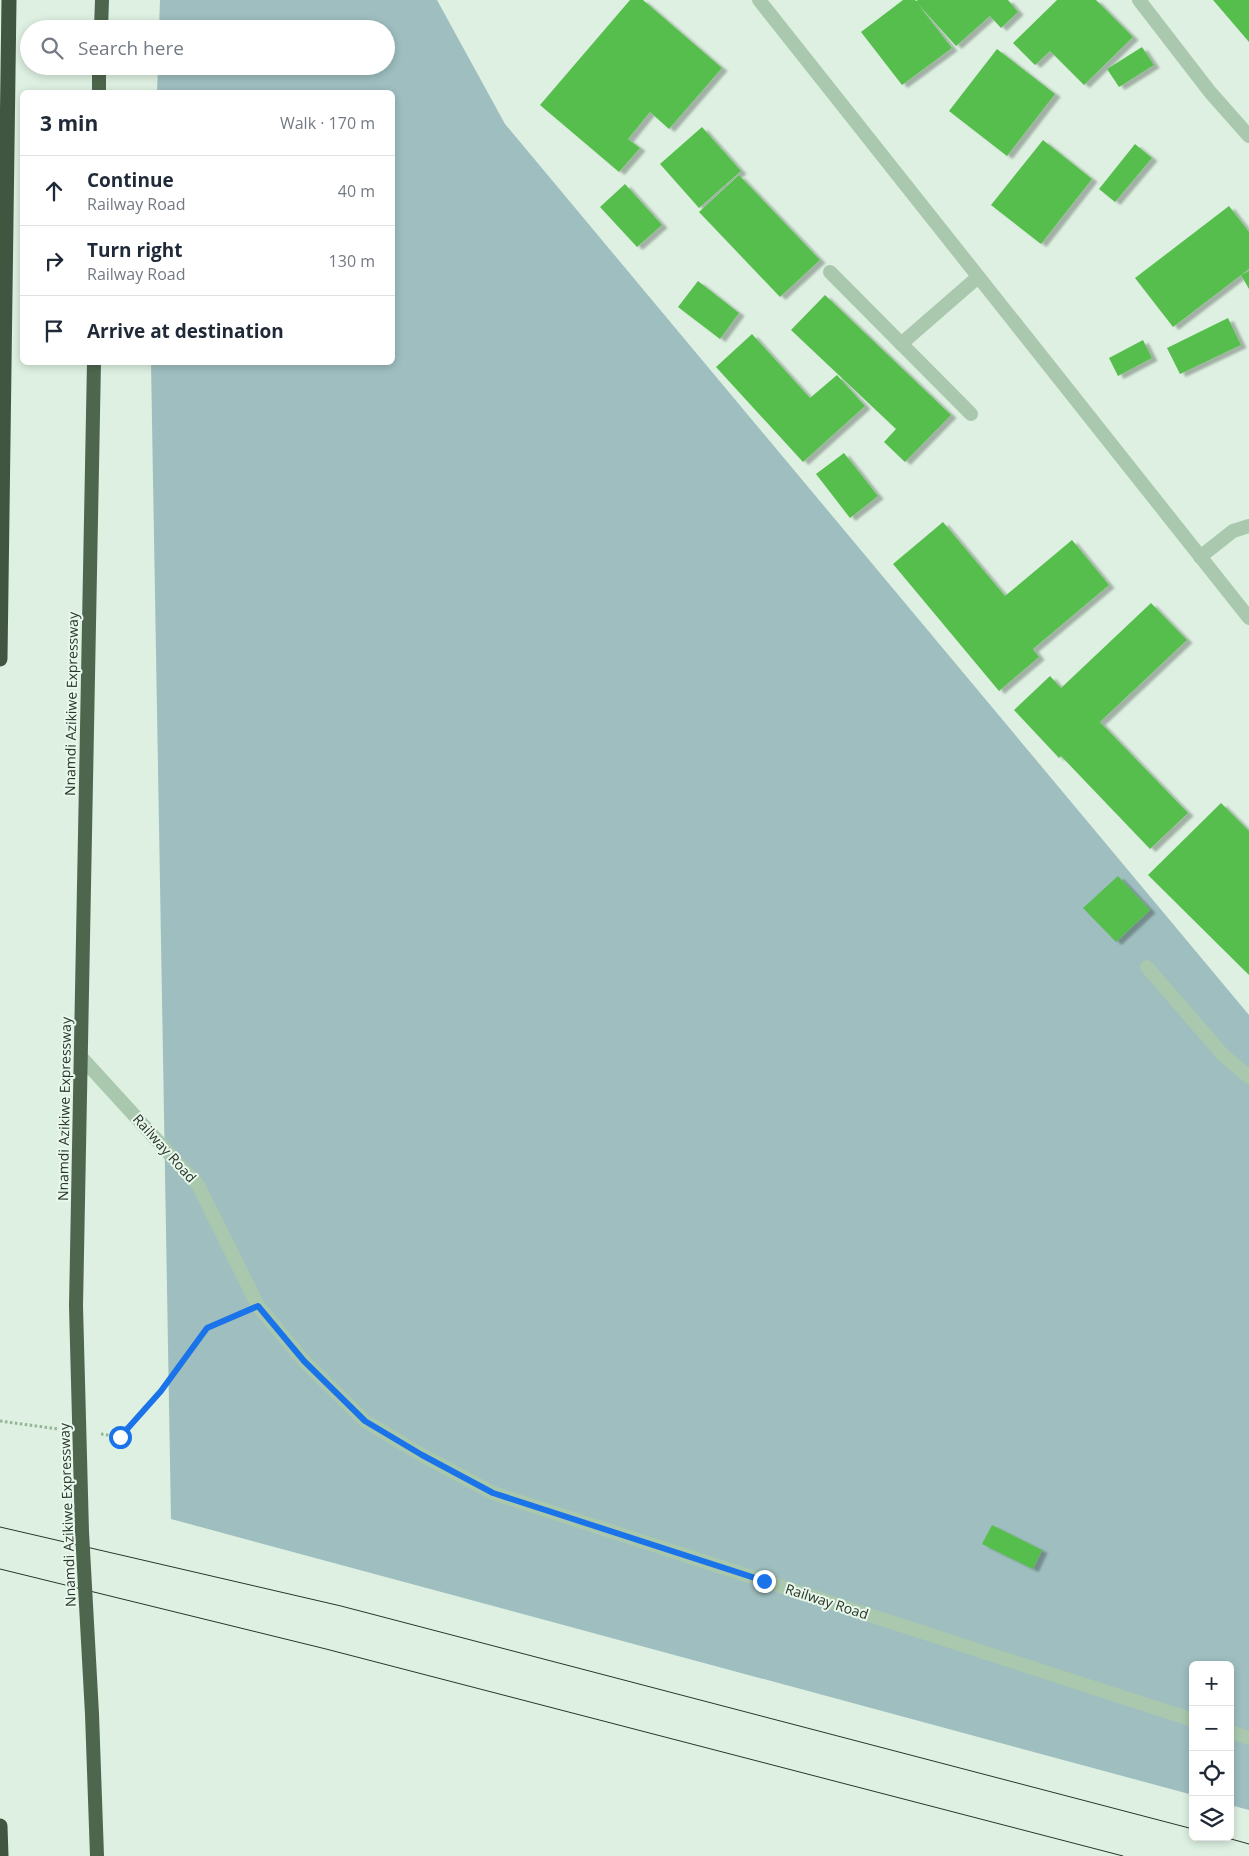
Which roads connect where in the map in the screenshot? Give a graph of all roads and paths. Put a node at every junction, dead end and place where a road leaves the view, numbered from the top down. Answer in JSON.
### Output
{"nodes":[{"id":1,"x":9,"y":0,"type":"edge"},
{"id":2,"x":102,"y":0,"type":"edge"},
{"id":3,"x":759,"y":0,"type":"edge"},
{"id":4,"x":1139,"y":0,"type":"edge"},
{"id":5,"x":101,"y":20,"type":"edge"},
{"id":6,"x":99,"y":75,"type":"edge"},
{"id":7,"x":99,"y":90,"type":"edge"},
{"id":8,"x":1249,"y":136,"type":"edge"},
{"id":9,"x":830,"y":272,"type":"dead end"},
{"id":10,"x":978,"y":277,"type":"junction"},
{"id":11,"x":902,"y":344,"type":"junction"},
{"id":12,"x":94,"y":365,"type":"edge"},
{"id":13,"x":971,"y":414,"type":"dead end"},
{"id":14,"x":1249,"y":526,"type":"edge"},
{"id":15,"x":1200,"y":556,"type":"junction"},
{"id":16,"x":1249,"y":618,"type":"edge"},
{"id":17,"x":0,"y":659,"type":"edge"},
{"id":18,"x":1147,"y":967,"type":"dead end"},
{"id":19,"x":81,"y":1057,"type":"junction"},
{"id":20,"x":1249,"y":1077,"type":"edge"},
{"id":21,"x":258,"y":1306,"type":"junction"},
{"id":22,"x":0,"y":1421,"type":"edge"},
{"id":23,"x":65,"y":1430,"type":"dead end"},
{"id":24,"x":93,"y":1433,"type":"dead end"},
{"id":25,"x":1189,"y":1719,"type":"edge"},
{"id":26,"x":1234,"y":1733,"type":"edge"},
{"id":27,"x":1249,"y":1738,"type":"edge"},
{"id":28,"x":0,"y":1826,"type":"edge"},
{"id":29,"x":1,"y":1856,"type":"edge"},
{"id":30,"x":97,"y":1856,"type":"edge"}],
"edges":[{"from":1,"to":17,"type":"highway"},
{"from":2,"to":5,"type":"highway"},
{"from":3,"to":10,"type":"street"},
{"from":4,"to":8,"type":"street"},
{"from":6,"to":7,"type":"highway"},
{"from":9,"to":11,"type":"street"},
{"from":10,"to":11,"type":"street"},
{"from":10,"to":15,"type":"street"},
{"from":11,"to":13,"type":"street"},
{"from":12,"to":19,"type":"highway","name":"Nnamdi Azikiwe Expressway"},
{"from":14,"to":15,"type":"street"},
{"from":15,"to":16,"type":"street"},
{"from":18,"to":20,"type":"street"},
{"from":19,"to":21,"type":"street","name":"Railway Road"},
{"from":19,"to":30,"type":"highway","name":"Nnamdi Azikiwe Expressway","bridge":true},
{"from":21,"to":24,"type":"path"},
{"from":21,"to":25,"type":"street","name":"Railway Road"},
{"from":22,"to":23,"type":"path"},
{"from":26,"to":27,"type":"street"},
{"from":28,"to":29,"type":"highway"}]}
